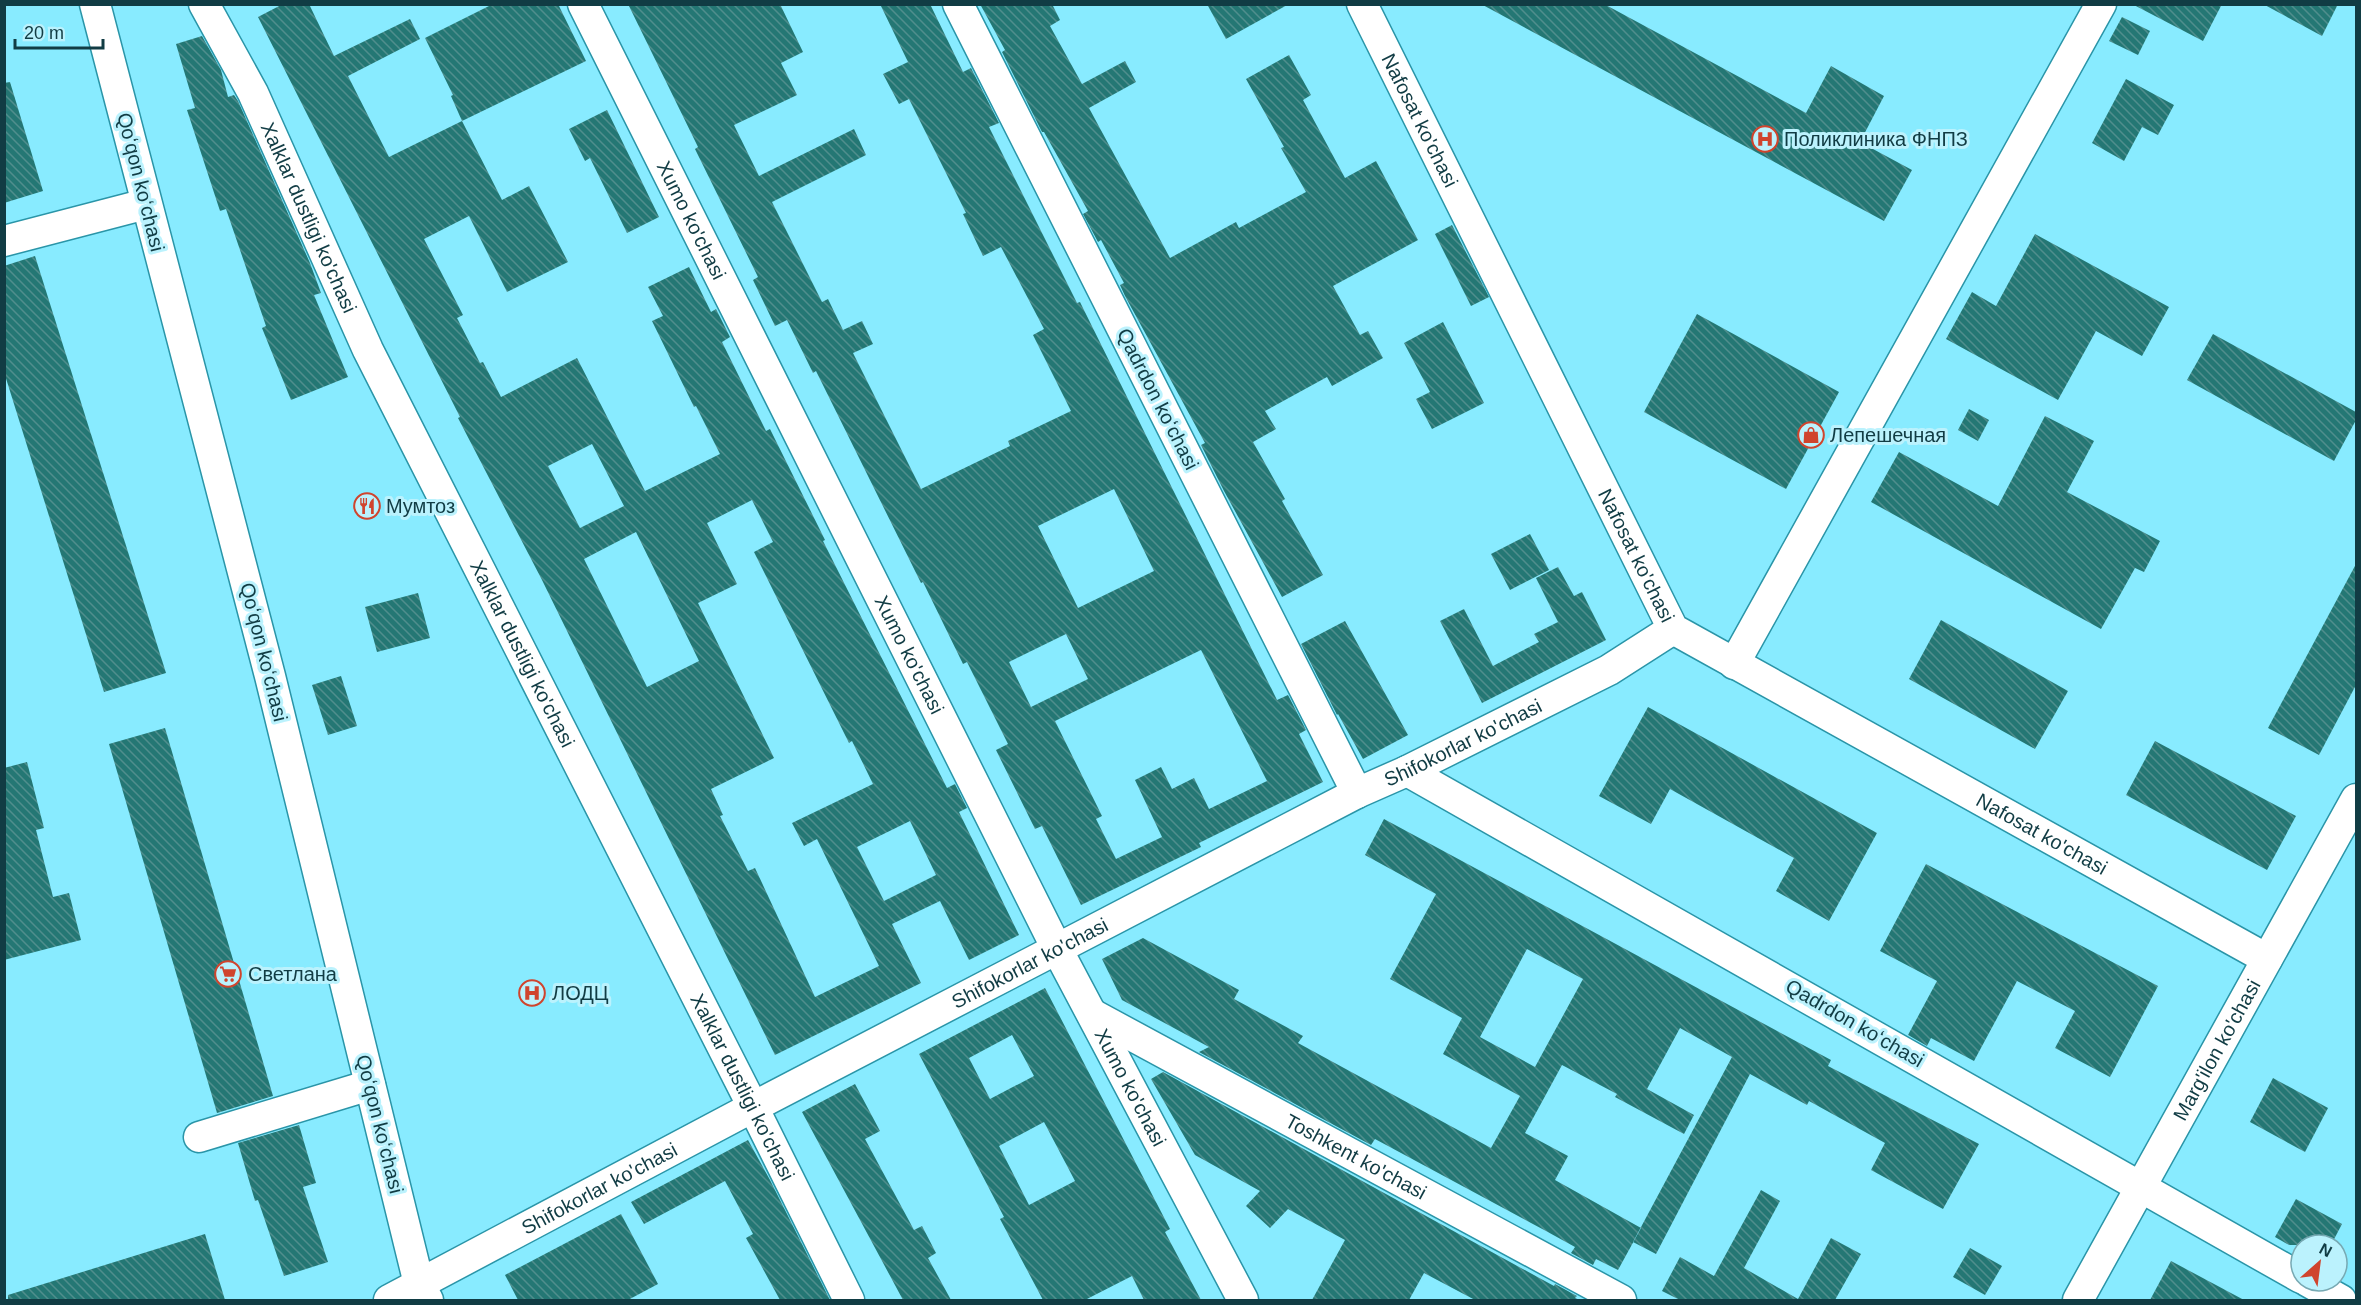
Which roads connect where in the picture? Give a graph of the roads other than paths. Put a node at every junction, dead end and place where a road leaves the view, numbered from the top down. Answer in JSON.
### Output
{"nodes":[{"id":1,"x":95,"y":4,"type":"edge"},
{"id":2,"x":204,"y":4,"type":"edge"},
{"id":3,"x":583,"y":4,"type":"edge"},
{"id":4,"x":958,"y":4,"type":"edge"},
{"id":5,"x":1362,"y":4,"type":"edge"},
{"id":6,"x":2101,"y":4,"type":"edge"},
{"id":7,"x":146,"y":204,"type":"junction"},
{"id":8,"x":4,"y":241,"type":"edge"},
{"id":9,"x":1673,"y":629,"type":"junction"},
{"id":10,"x":1734,"y":664,"type":"junction"},
{"id":11,"x":1407,"y":771,"type":"junction"},
{"id":12,"x":1357,"y":793,"type":"junction"},
{"id":13,"x":2356,"y":799,"type":"edge"},
{"id":14,"x":1057,"y":949,"type":"junction"},
{"id":15,"x":2267,"y":959,"type":"junction"},
{"id":16,"x":1092,"y":1014,"type":"junction"},
{"id":17,"x":370,"y":1085,"type":"junction"},
{"id":18,"x":753,"y":1107,"type":"junction"},
{"id":19,"x":199,"y":1137,"type":"dead end"},
{"id":20,"x":2142,"y":1186,"type":"junction"},
{"id":21,"x":2289,"y":1271,"type":"edge"},
{"id":22,"x":424,"y":1292,"type":"edge"},
{"id":23,"x":389,"y":1300,"type":"edge"},
{"id":24,"x":849,"y":1300,"type":"edge"},
{"id":25,"x":1243,"y":1300,"type":"edge"},
{"id":26,"x":1621,"y":1300,"type":"edge"},
{"id":27,"x":2078,"y":1300,"type":"edge"}],
"edges":[{"from":1,"to":7,"type":"street","name":"Qoʻqon koʻchasi"},
{"from":2,"to":18,"type":"street","name":"Xalklar dustligi ko'chasi"},
{"from":3,"to":14,"type":"street","name":"Xumo ko'chasi"},
{"from":4,"to":12,"type":"street","name":"Qadrdon koʻchasi"},
{"from":5,"to":9,"type":"street","name":"Nafosat ko'chasi"},
{"from":6,"to":10,"type":"street"},
{"from":7,"to":8,"type":"street"},
{"from":7,"to":17,"type":"street","name":"Qoʻqon koʻchasi"},
{"from":9,"to":10,"type":"street","name":"Nafosat ko'chasi"},
{"from":9,"to":11,"type":"street","name":"Shifokorlar ko'chasi"},
{"from":10,"to":15,"type":"street","name":"Nafosat ko'chasi"},
{"from":11,"to":12,"type":"street","name":"Shifokorlar ko'chasi"},
{"from":11,"to":20,"type":"street","name":"Qadrdon koʻchasi"},
{"from":12,"to":14,"type":"street","name":"Shifokorlar ko'chasi"},
{"from":13,"to":15,"type":"street","name":"Marg'ilon ko'chasi"},
{"from":14,"to":16,"type":"street","name":"Xumo ko'chasi"},
{"from":14,"to":18,"type":"street","name":"Shifokorlar ko'chasi"},
{"from":15,"to":20,"type":"street","name":"Marg'ilon ko'chasi"},
{"from":16,"to":25,"type":"street","name":"Xumo ko'chasi"},
{"from":16,"to":26,"type":"street","name":"Toshkent ko'chasi"},
{"from":17,"to":19,"type":"street"},
{"from":17,"to":22,"type":"street","name":"Qoʻqon koʻchasi"},
{"from":18,"to":22,"type":"street","name":"Shifokorlar ko'chasi"},
{"from":18,"to":24,"type":"street","name":"Xalklar dustligi ko'chasi"},
{"from":20,"to":21,"type":"street","name":"Qadrdon koʻchasi"},
{"from":20,"to":27,"type":"street","name":"Marg'ilon ko'chasi"},
{"from":22,"to":23,"type":"street","name":"Shifokorlar ko'chasi"}]}
